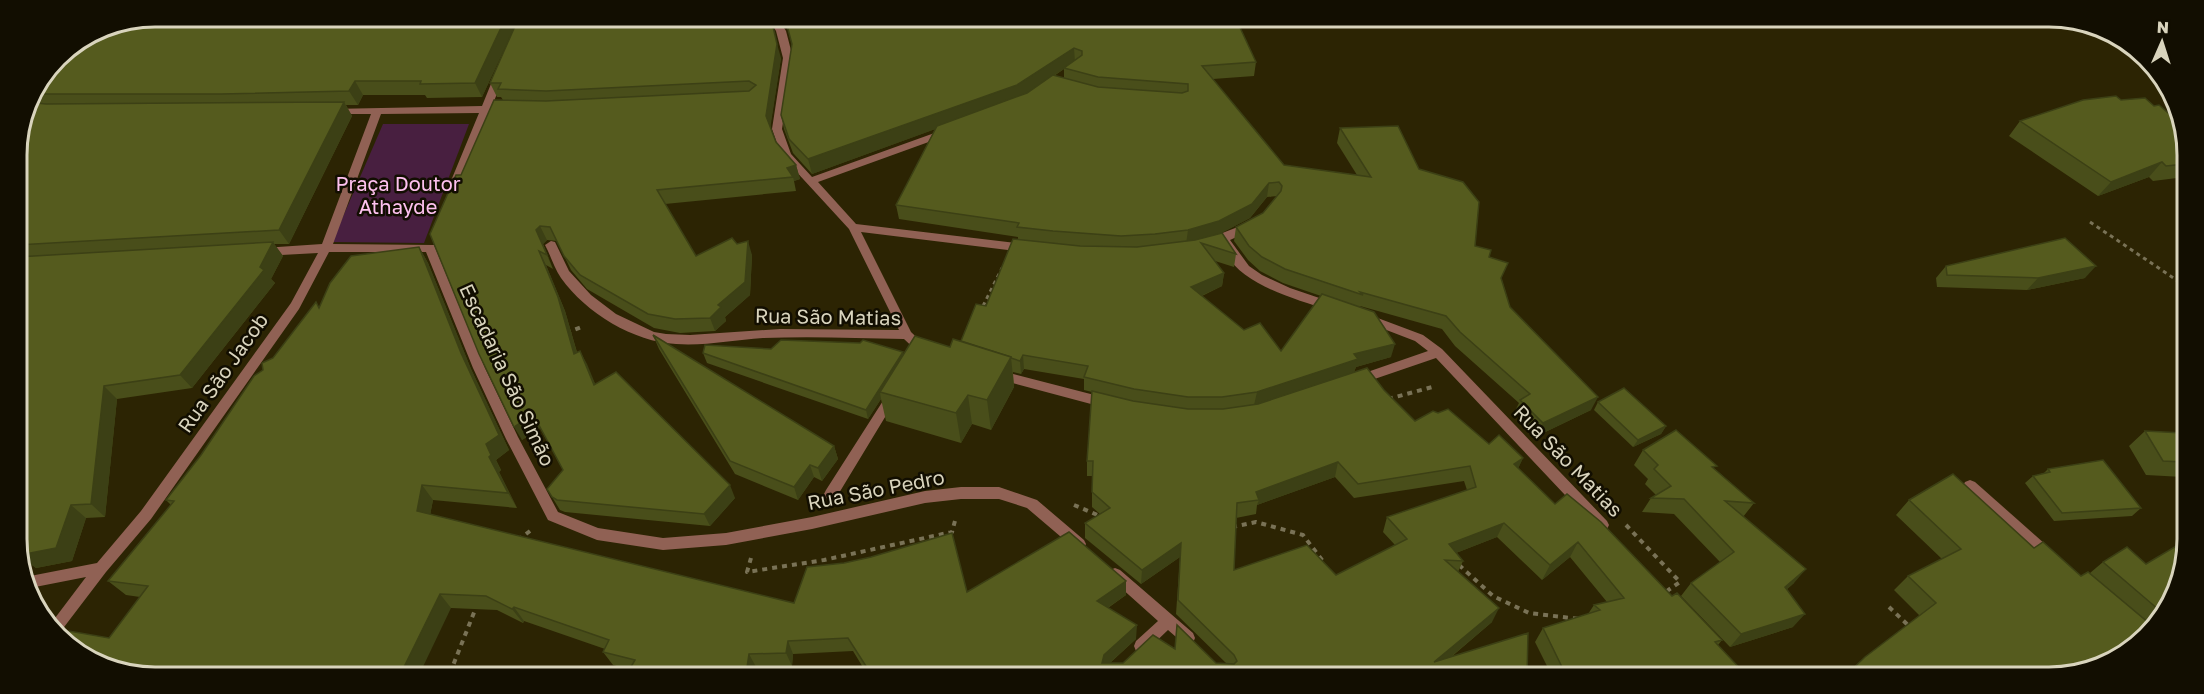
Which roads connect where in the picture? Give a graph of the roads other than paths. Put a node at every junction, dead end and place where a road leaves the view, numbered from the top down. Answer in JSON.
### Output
{"nodes":[{"id":1,"x":779,"y":27,"type":"edge"},
{"id":2,"x":503,"y":68,"type":"edge"},
{"id":3,"x":485,"y":108,"type":"junction"},
{"id":4,"x":519,"y":109,"type":"edge"},
{"id":5,"x":377,"y":110,"type":"junction"},
{"id":6,"x":321,"y":111,"type":"edge"},
{"id":7,"x":959,"y":128,"type":"edge"},
{"id":8,"x":811,"y":181,"type":"junction"},
{"id":9,"x":450,"y":198,"type":"edge"},
{"id":10,"x":1261,"y":216,"type":"edge"},
{"id":11,"x":854,"y":226,"type":"junction"},
{"id":12,"x":1225,"y":238,"type":"junction"},
{"id":13,"x":551,"y":245,"type":"edge"},
{"id":14,"x":1194,"y":246,"type":"edge"},
{"id":15,"x":326,"y":248,"type":"junction"},
{"id":16,"x":1040,"y":251,"type":"edge"},
{"id":17,"x":255,"y":252,"type":"edge"},
{"id":18,"x":907,"y":335,"type":"junction"},
{"id":19,"x":1438,"y":352,"type":"junction"},
{"id":20,"x":923,"y":354,"type":"edge"},
{"id":21,"x":988,"y":372,"type":"edge"},
{"id":22,"x":1344,"y":384,"type":"edge"},
{"id":23,"x":897,"y":388,"type":"edge"},
{"id":24,"x":1122,"y":407,"type":"edge"},
{"id":25,"x":1970,"y":486,"type":"edge"},
{"id":26,"x":831,"y":494,"type":"dead end"},
{"id":27,"x":553,"y":516,"type":"joint"},
{"id":28,"x":1609,"y":533,"type":"edge"},
{"id":29,"x":1087,"y":550,"type":"edge"},
{"id":30,"x":1105,"y":566,"type":"edge"},
{"id":31,"x":2060,"y":566,"type":"edge"},
{"id":32,"x":100,"y":568,"type":"junction"},
{"id":33,"x":34,"y":581,"type":"edge"},
{"id":34,"x":1169,"y":620,"type":"junction"},
{"id":35,"x":59,"y":623,"type":"edge"},
{"id":36,"x":1201,"y":651,"type":"edge"},
{"id":37,"x":1128,"y":659,"type":"edge"}],
"edges":[{"from":1,"to":8,"type":"street"},
{"from":2,"to":3,"type":"street"},
{"from":3,"to":4,"type":"street"},
{"from":3,"to":5,"type":"street"},
{"from":3,"to":9,"type":"street"},
{"from":5,"to":6,"type":"street"},
{"from":5,"to":15,"type":"street","name":"Rua São Jacob"},
{"from":7,"to":8,"type":"street"},
{"from":8,"to":11,"type":"street"},
{"from":10,"to":12,"type":"street"},
{"from":11,"to":16,"type":"street"},
{"from":11,"to":18,"type":"street"},
{"from":12,"to":14,"type":"street"},
{"from":12,"to":19,"type":"street","name":"Rua São Matias"},
{"from":13,"to":18,"type":"street","name":"Rua São Matias"},
{"from":15,"to":17,"type":"street"},
{"from":15,"to":27,"type":"street","name":"Escadaria São Simão"},
{"from":15,"to":32,"type":"street","name":"Rua São Jacob"},
{"from":18,"to":20,"type":"street","name":"Rua São Matias"},
{"from":19,"to":22,"type":"street"},
{"from":19,"to":28,"type":"street","name":"Rua São Matias"},
{"from":21,"to":24,"type":"street"},
{"from":23,"to":26,"type":"street"},
{"from":25,"to":31,"type":"street"},
{"from":27,"to":29,"type":"street","name":"Rua São Pedro"},
{"from":30,"to":34,"type":"street"},
{"from":32,"to":33,"type":"street"},
{"from":32,"to":35,"type":"street","name":"Rua São Jacob"},
{"from":34,"to":36,"type":"street"},
{"from":34,"to":37,"type":"street"}]}
